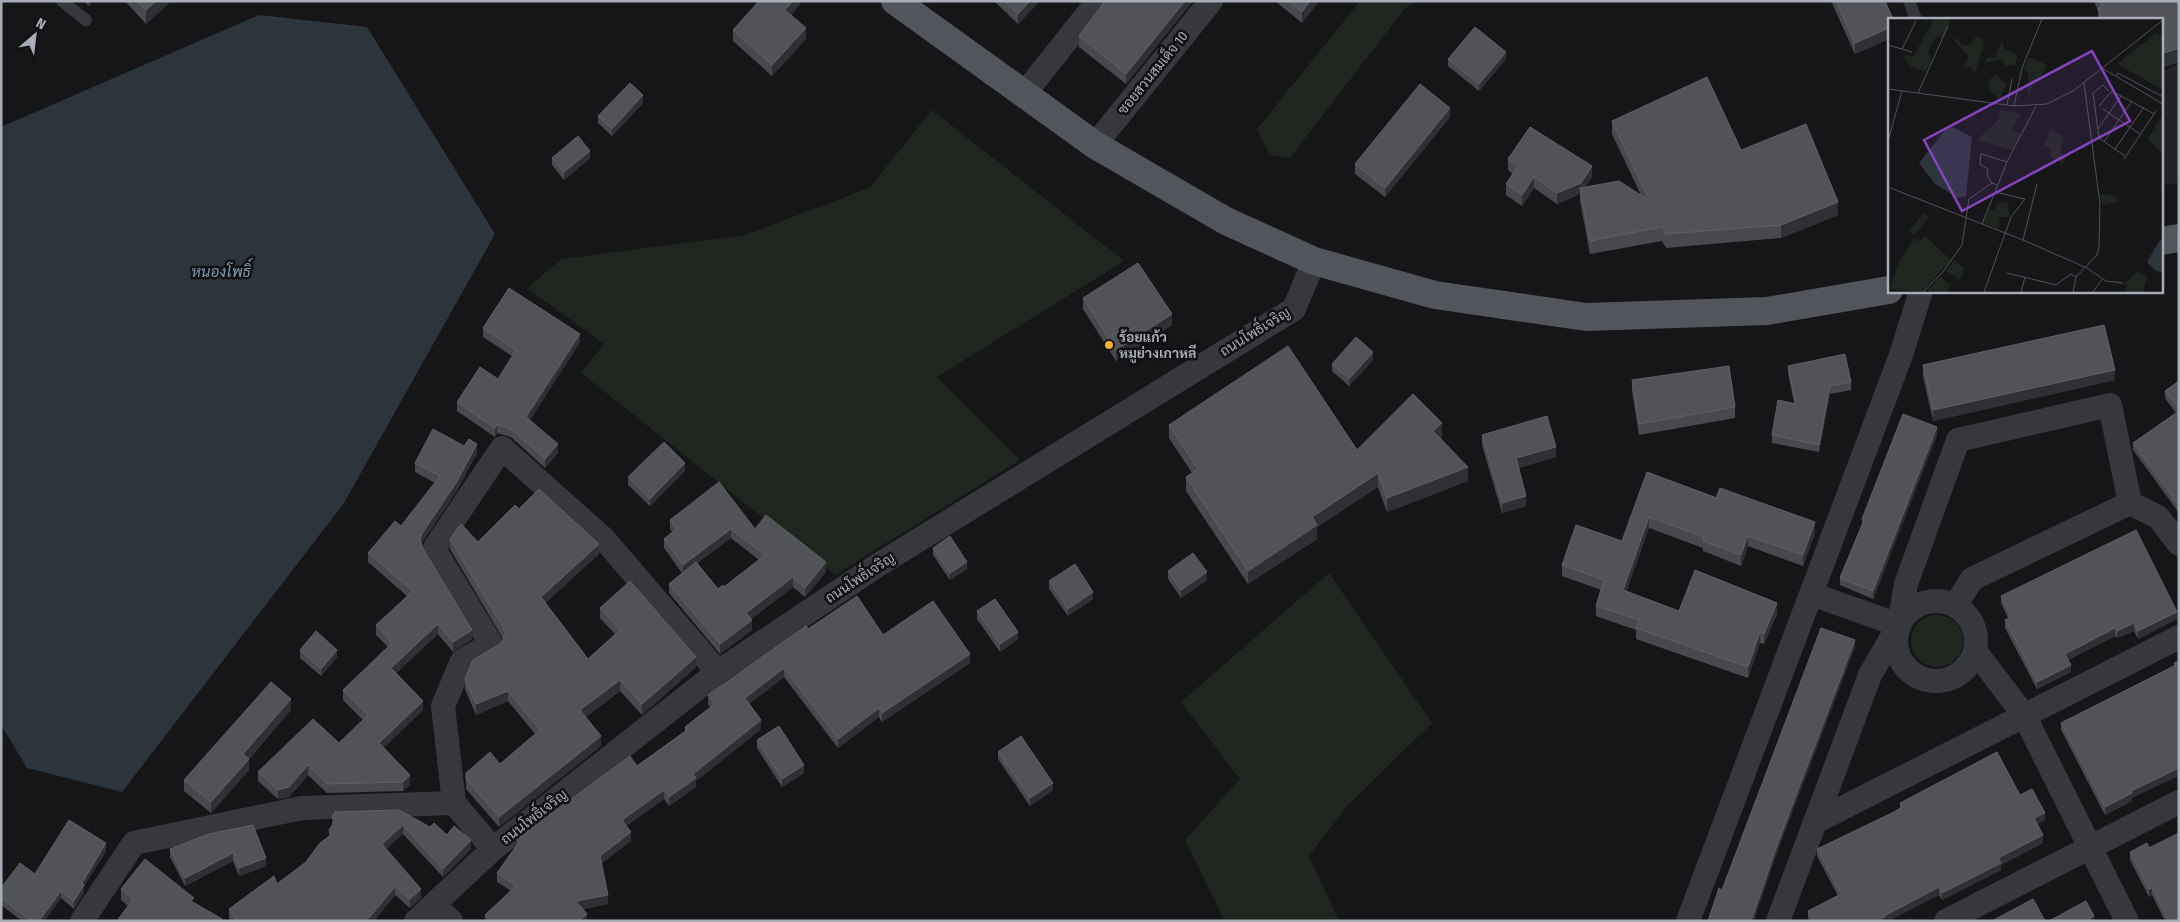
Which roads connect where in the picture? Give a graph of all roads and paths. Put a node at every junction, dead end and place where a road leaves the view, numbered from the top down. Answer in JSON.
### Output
{"nodes":[{"id":1,"x":62,"y":1,"type":"edge"},
{"id":2,"x":895,"y":1,"type":"edge"},
{"id":3,"x":1098,"y":1,"type":"edge"},
{"id":4,"x":1211,"y":1,"type":"edge"},
{"id":5,"x":1909,"y":1,"type":"edge"},
{"id":6,"x":1916,"y":18,"type":"edge"},
{"id":7,"x":86,"y":20,"type":"dead end"},
{"id":8,"x":1024,"y":94,"type":"junction"},
{"id":9,"x":1095,"y":145,"type":"junction"},
{"id":10,"x":2179,"y":238,"type":"edge"},
{"id":11,"x":2162,"y":241,"type":"edge"},
{"id":12,"x":1314,"y":261,"type":"junction"},
{"id":13,"x":1888,"y":290,"type":"edge"},
{"id":14,"x":1921,"y":292,"type":"edge"},
{"id":15,"x":2130,"y":503,"type":"junction"},
{"id":16,"x":2179,"y":544,"type":"edge"},
{"id":17,"x":1811,"y":594,"type":"junction"},
{"id":18,"x":1954,"y":606,"type":"junction"},
{"id":19,"x":1899,"y":625,"type":"junction"},
{"id":20,"x":2179,"y":637,"type":"edge"},
{"id":21,"x":1975,"y":651,"type":"junction"},
{"id":22,"x":718,"y":672,"type":"junction"},
{"id":23,"x":2024,"y":715,"type":"junction"},
{"id":24,"x":2179,"y":802,"type":"edge"},
{"id":25,"x":454,"y":804,"type":"junction"},
{"id":26,"x":1815,"y":822,"type":"junction"},
{"id":27,"x":2090,"y":847,"type":"junction"},
{"id":28,"x":493,"y":849,"type":"junction"},
{"id":29,"x":443,"y":913,"type":"edge"},
{"id":30,"x":82,"y":921,"type":"edge"},
{"id":31,"x":416,"y":921,"type":"edge"},
{"id":32,"x":1688,"y":921,"type":"edge"},
{"id":33,"x":1778,"y":921,"type":"edge"},
{"id":34,"x":1946,"y":921,"type":"edge"},
{"id":35,"x":2127,"y":921,"type":"edge"}],
"edges":[{"from":1,"to":7,"type":"lane"},
{"from":2,"to":8,"type":"main road"},
{"from":3,"to":8,"type":"street"},
{"from":4,"to":9,"type":"street","name":"ซอยสวนสมเด็จ 10"},
{"from":5,"to":6,"type":"lane"},
{"from":8,"to":9,"type":"main road"},
{"from":9,"to":12,"type":"main road"},
{"from":10,"to":11,"type":"main road"},
{"from":12,"to":13,"type":"main road"},
{"from":12,"to":22,"type":"street","name":"ถนนโพธิ์เจริญ"},
{"from":14,"to":17,"type":"street"},
{"from":15,"to":16,"type":"street"},
{"from":15,"to":18,"type":"street"},
{"from":15,"to":19,"type":"street"},
{"from":17,"to":19,"type":"street"},
{"from":17,"to":32,"type":"street"},
{"from":18,"to":19,"type":"street"},
{"from":18,"to":21,"type":"street"},
{"from":19,"to":21,"type":"street"},
{"from":19,"to":26,"type":"street"},
{"from":20,"to":23,"type":"street"},
{"from":21,"to":23,"type":"street"},
{"from":22,"to":25,"type":"street"},
{"from":22,"to":28,"type":"street","name":"ถนนโพธิ์เจริญ"},
{"from":23,"to":26,"type":"street"},
{"from":23,"to":27,"type":"street"},
{"from":24,"to":27,"type":"street"},
{"from":25,"to":28,"type":"street"},
{"from":25,"to":30,"type":"street"},
{"from":26,"to":33,"type":"street"},
{"from":27,"to":34,"type":"street"},
{"from":27,"to":35,"type":"street"},
{"from":28,"to":29,"type":"street","name":"ถนนโพธิ์เจริญ"},
{"from":29,"to":31,"type":"street","name":"ถนนโพธิ์เจริญ"}]}
